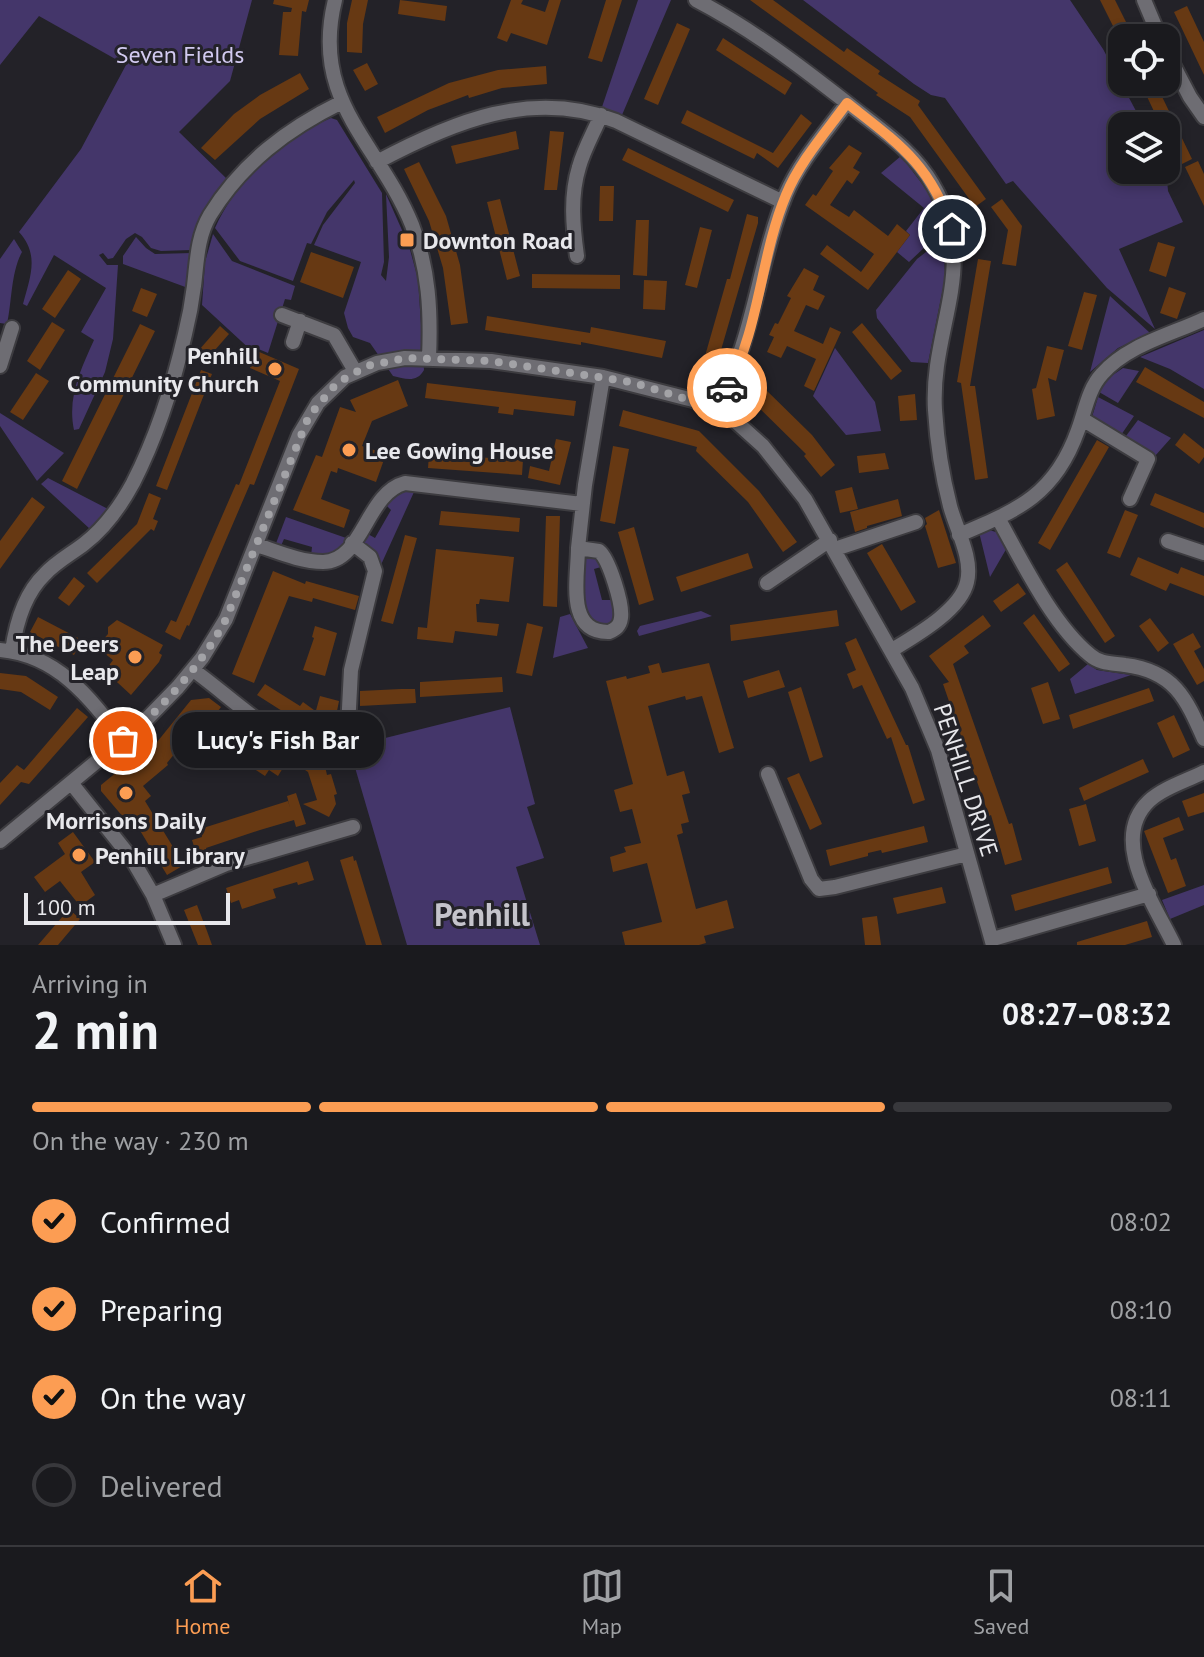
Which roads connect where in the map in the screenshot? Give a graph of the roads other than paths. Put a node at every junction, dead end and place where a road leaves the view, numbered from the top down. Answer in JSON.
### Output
{"nodes":[{"id":1,"x":335,"y":0,"type":"edge"},
{"id":2,"x":696,"y":0,"type":"edge"},
{"id":3,"x":1144,"y":0,"type":"edge"},
{"id":4,"x":1154,"y":24,"type":"edge"},
{"id":5,"x":1180,"y":78,"type":"edge"},
{"id":6,"x":342,"y":102,"type":"junction"},
{"id":7,"x":847,"y":103,"type":"junction"},
{"id":8,"x":601,"y":115,"type":"junction"},
{"id":9,"x":1204,"y":117,"type":"edge"},
{"id":10,"x":377,"y":162,"type":"junction"},
{"id":11,"x":783,"y":202,"type":"junction"},
{"id":12,"x":577,"y":256,"type":"dead end"},
{"id":13,"x":282,"y":315,"type":"dead end"},
{"id":14,"x":1204,"y":319,"type":"edge"},
{"id":15,"x":300,"y":321,"type":"junction"},
{"id":16,"x":12,"y":328,"type":"dead end"},
{"id":17,"x":293,"y":342,"type":"dead end"},
{"id":18,"x":429,"y":358,"type":"junction"},
{"id":19,"x":0,"y":366,"type":"edge"},
{"id":20,"x":355,"y":371,"type":"junction"},
{"id":21,"x":603,"y":377,"type":"junction"},
{"id":22,"x":715,"y":408,"type":"junction"},
{"id":23,"x":1082,"y":419,"type":"junction"},
{"id":24,"x":1130,"y":499,"type":"dead end"},
{"id":25,"x":582,"y":504,"type":"junction"},
{"id":26,"x":998,"y":518,"type":"junction"},
{"id":27,"x":916,"y":522,"type":"dead end"},
{"id":28,"x":959,"y":535,"type":"junction"},
{"id":29,"x":1168,"y":541,"type":"dead end"},
{"id":30,"x":352,"y":543,"type":"junction"},
{"id":31,"x":257,"y":545,"type":"junction"},
{"id":32,"x":833,"y":545,"type":"junction"},
{"id":33,"x":578,"y":548,"type":"junction"},
{"id":34,"x":1204,"y":553,"type":"edge"},
{"id":35,"x":767,"y":583,"type":"dead end"},
{"id":36,"x":892,"y":650,"type":"junction"},
{"id":37,"x":6,"y":651,"type":"edge"},
{"id":38,"x":193,"y":670,"type":"junction"},
{"id":39,"x":1204,"y":739,"type":"edge"},
{"id":40,"x":123,"y":741,"type":"junction"},
{"id":41,"x":1204,"y":772,"type":"edge"},
{"id":42,"x":768,"y":774,"type":"dead end"},
{"id":43,"x":72,"y":784,"type":"junction"},
{"id":44,"x":353,"y":827,"type":"dead end"},
{"id":45,"x":0,"y":841,"type":"edge"},
{"id":46,"x":967,"y":854,"type":"junction"},
{"id":47,"x":1149,"y":894,"type":"junction"},
{"id":48,"x":153,"y":895,"type":"junction"},
{"id":49,"x":993,"y":942,"type":"edge"},
{"id":50,"x":174,"y":945,"type":"edge"},
{"id":51,"x":1174,"y":945,"type":"edge"}],
"edges":[{"from":1,"to":6,"type":"street"},
{"from":2,"to":7,"type":"street"},
{"from":3,"to":4,"type":"street"},
{"from":5,"to":9,"type":"street"},
{"from":6,"to":10,"type":"street"},
{"from":6,"to":37,"type":"street"},
{"from":7,"to":11,"type":"street"},
{"from":7,"to":28,"type":"street"},
{"from":8,"to":10,"type":"street"},
{"from":8,"to":11,"type":"street"},
{"from":8,"to":12,"type":"street"},
{"from":10,"to":18,"type":"street"},
{"from":11,"to":22,"type":"street"},
{"from":13,"to":15,"type":"street"},
{"from":14,"to":23,"type":"street"},
{"from":15,"to":17,"type":"street"},
{"from":15,"to":20,"type":"street"},
{"from":16,"to":19,"type":"street"},
{"from":18,"to":20,"type":"street","name":"PENHILL DRIVE"},
{"from":18,"to":21,"type":"street","name":"PENHILL DRIVE"},
{"from":20,"to":31,"type":"street","name":"PENHILL DRIVE"},
{"from":21,"to":22,"type":"street","name":"PENHILL DRIVE"},
{"from":21,"to":25,"type":"street"},
{"from":22,"to":32,"type":"street","name":"PENHILL DRIVE"},
{"from":23,"to":24,"type":"street"},
{"from":23,"to":26,"type":"street"},
{"from":25,"to":30,"type":"street"},
{"from":25,"to":33,"type":"street"},
{"from":26,"to":28,"type":"street"},
{"from":26,"to":39,"type":"street"},
{"from":27,"to":32,"type":"street"},
{"from":28,"to":36,"type":"street"},
{"from":29,"to":34,"type":"street"},
{"from":30,"to":31,"type":"street"},
{"from":30,"to":38,"type":"street"},
{"from":31,"to":38,"type":"street","name":"PENHILL DRIVE"},
{"from":32,"to":35,"type":"street"},
{"from":32,"to":36,"type":"street","name":"PENHILL DRIVE"},
{"from":33,"to":33,"type":"street"},
{"from":36,"to":46,"type":"street","name":"PENHILL DRIVE"},
{"from":37,"to":40,"type":"street"},
{"from":38,"to":40,"type":"street","name":"PENHILL DRIVE"},
{"from":40,"to":43,"type":"street","name":"PENHILL DRIVE"},
{"from":41,"to":47,"type":"street"},
{"from":42,"to":46,"type":"street"},
{"from":43,"to":45,"type":"street","name":"PENHILL DRIVE"},
{"from":43,"to":48,"type":"street"},
{"from":44,"to":48,"type":"street"},
{"from":46,"to":49,"type":"street","name":"PENHILL DRIVE"},
{"from":47,"to":49,"type":"street"},
{"from":47,"to":51,"type":"street"},
{"from":48,"to":50,"type":"street"}]}
